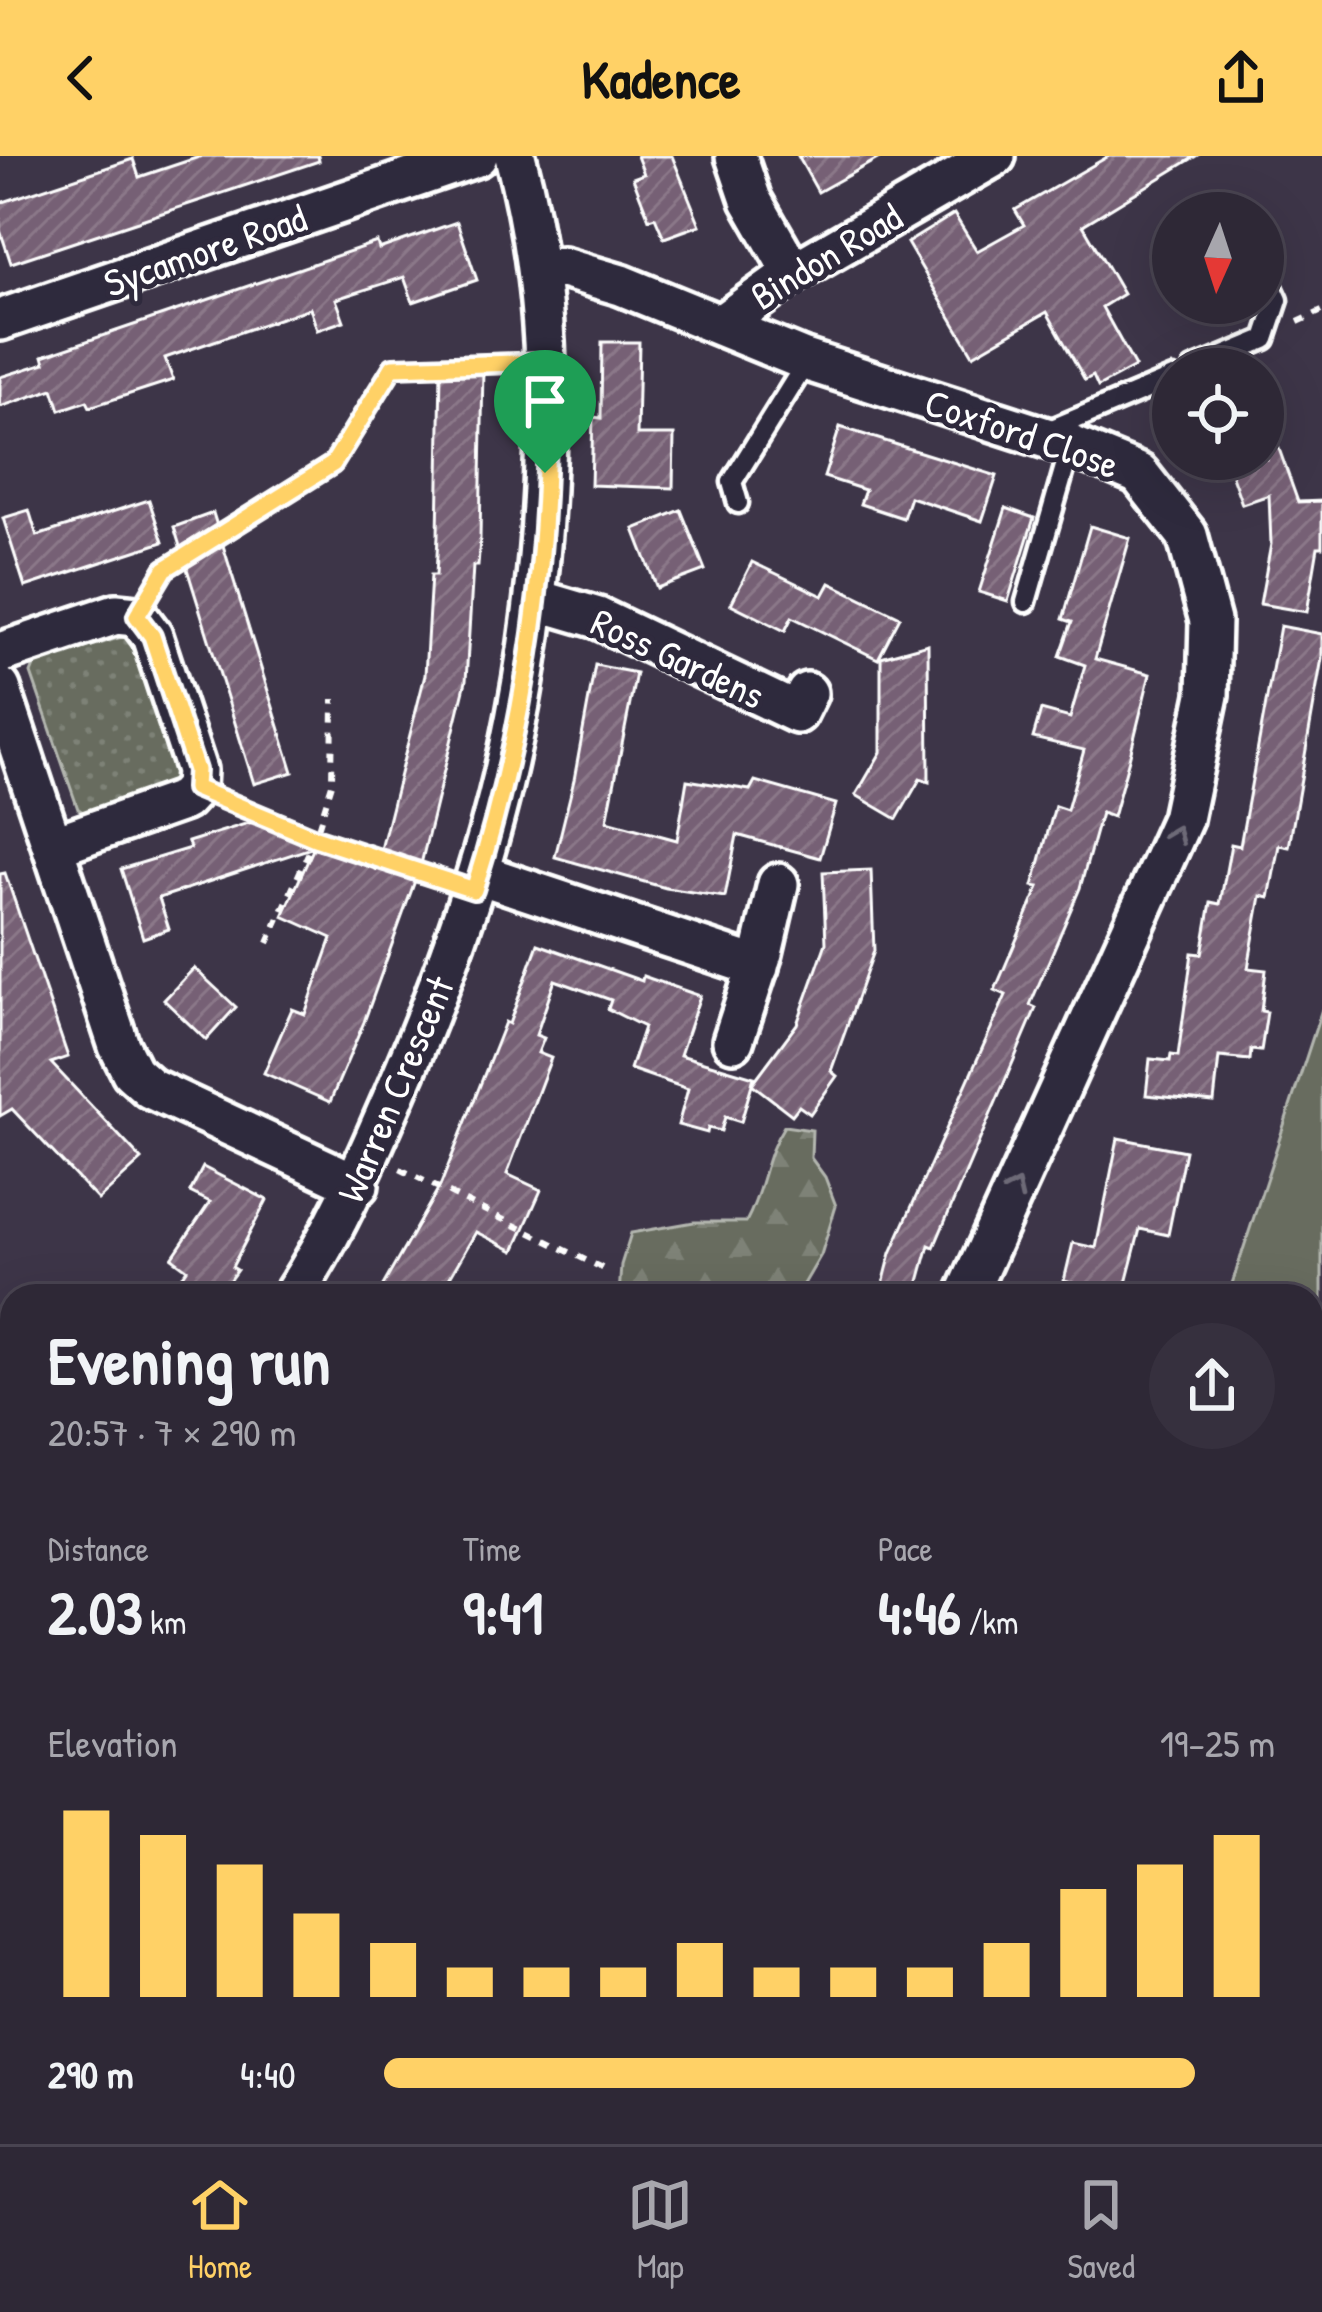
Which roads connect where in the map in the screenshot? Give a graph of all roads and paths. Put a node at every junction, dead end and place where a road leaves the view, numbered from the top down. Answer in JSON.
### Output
{"nodes":[{"id":1,"x":477,"y":156,"type":"edge"},
{"id":2,"x":515,"y":156,"type":"edge"},
{"id":3,"x":736,"y":156,"type":"edge"},
{"id":4,"x":995,"y":156,"type":"edge"},
{"id":5,"x":540,"y":270,"type":"junction"},
{"id":6,"x":793,"y":273,"type":"junction"},
{"id":7,"x":0,"y":320,"type":"edge"},
{"id":8,"x":722,"y":324,"type":"junction"},
{"id":9,"x":1269,"y":324,"type":"edge"},
{"id":10,"x":1243,"y":348,"type":"edge"},
{"id":11,"x":807,"y":361,"type":"junction"},
{"id":12,"x":546,"y":362,"type":"junction"},
{"id":13,"x":1152,"y":388,"type":"edge"},
{"id":14,"x":1053,"y":441,"type":"junction"},
{"id":15,"x":738,"y":503,"type":"dead end"},
{"id":16,"x":537,"y":600,"type":"junction"},
{"id":17,"x":1025,"y":602,"type":"dead end"},
{"id":18,"x":137,"y":616,"type":"junction"},
{"id":19,"x":0,"y":653,"type":"edge"},
{"id":20,"x":0,"y":688,"type":"edge"},
{"id":21,"x":807,"y":693,"type":"dead end"},
{"id":22,"x":333,"y":699,"type":"dead end"},
{"id":23,"x":195,"y":788,"type":"junction"},
{"id":24,"x":315,"y":838,"type":"junction"},
{"id":25,"x":53,"y":846,"type":"junction"},
{"id":26,"x":477,"y":882,"type":"junction"},
{"id":27,"x":778,"y":884,"type":"dead end"},
{"id":28,"x":268,"y":943,"type":"dead end"},
{"id":29,"x":758,"y":967,"type":"junction"},
{"id":30,"x":733,"y":1041,"type":"dead end"},
{"id":31,"x":364,"y":1170,"type":"junction"},
{"id":32,"x":604,"y":1269,"type":"dead end"},
{"id":33,"x":300,"y":1284,"type":"edge"},
{"id":34,"x":971,"y":1284,"type":"edge"}],
"edges":[{"from":1,"to":7,"type":"street","name":"Sycamore Road"},
{"from":2,"to":5,"type":"street","name":"Warren Crescent"},
{"from":3,"to":6,"type":"street"},
{"from":4,"to":6,"type":"street","name":"Bindon Road"},
{"from":5,"to":8,"type":"street","name":"Coxford Close"},
{"from":5,"to":12,"type":"street","name":"Warren Crescent"},
{"from":6,"to":8,"type":"street","name":"Bindon Road"},
{"from":8,"to":11,"type":"street","name":"Coxford Close"},
{"from":9,"to":10,"type":"lane"},
{"from":11,"to":14,"type":"street","name":"Coxford Close"},
{"from":11,"to":15,"type":"lane"},
{"from":12,"to":16,"type":"street","name":"Warren Crescent"},
{"from":12,"to":18,"type":"path"},
{"from":13,"to":14,"type":"lane"},
{"from":14,"to":17,"type":"lane"},
{"from":34,"to":14,"type":"street","name":"Coxford Close","one_way":true},
{"from":16,"to":21,"type":"street","name":"Ross Gardens"},
{"from":16,"to":26,"type":"street","name":"Warren Crescent"},
{"from":18,"to":19,"type":"street"},
{"from":18,"to":23,"type":"street"},
{"from":20,"to":25,"type":"street"},
{"from":22,"to":24,"type":"path"},
{"from":23,"to":24,"type":"path"},
{"from":23,"to":25,"type":"street"},
{"from":24,"to":26,"type":"path"},
{"from":24,"to":28,"type":"path"},
{"from":25,"to":31,"type":"street"},
{"from":26,"to":29,"type":"street"},
{"from":26,"to":31,"type":"street","name":"Warren Crescent"},
{"from":27,"to":29,"type":"street"},
{"from":29,"to":30,"type":"street"},
{"from":31,"to":32,"type":"path"},
{"from":31,"to":33,"type":"street","name":"Warren Crescent"}]}
